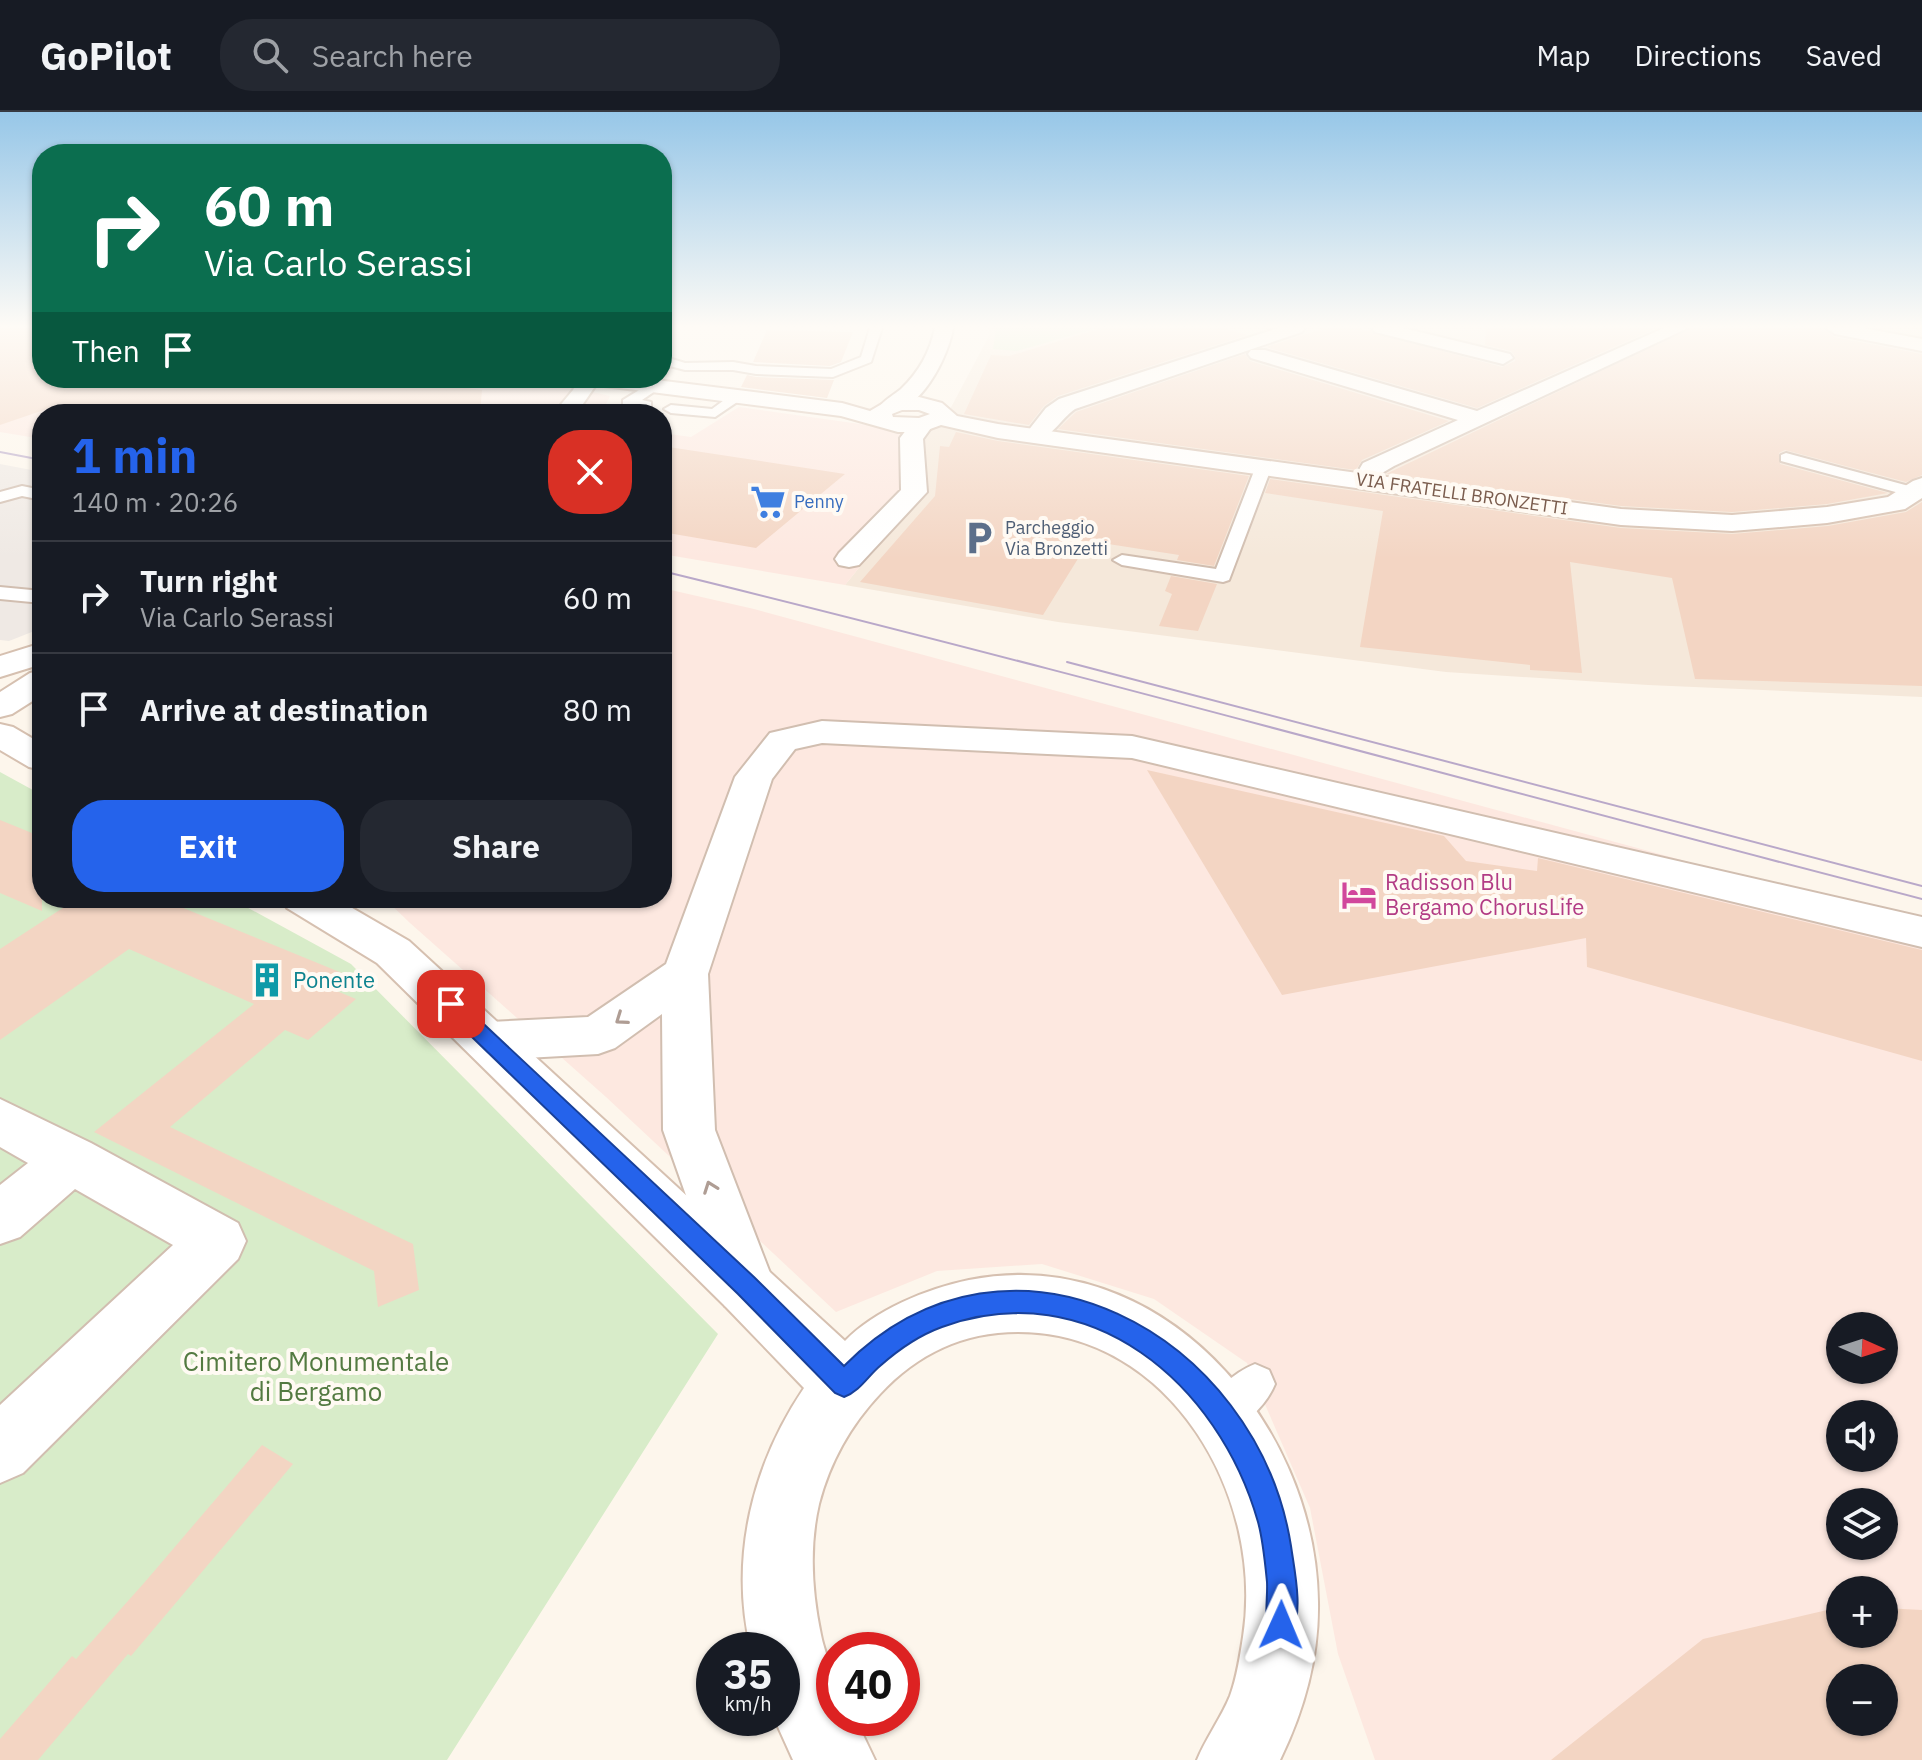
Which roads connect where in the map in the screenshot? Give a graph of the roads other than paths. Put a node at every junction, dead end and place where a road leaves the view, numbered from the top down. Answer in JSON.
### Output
{"nodes":[{"id":1,"x":726,"y":405,"type":"edge"},
{"id":2,"x":797,"y":405,"type":"edge"},
{"id":3,"x":914,"y":405,"type":"edge"},
{"id":4,"x":1066,"y":405,"type":"edge"},
{"id":5,"x":1431,"y":405,"type":"edge"},
{"id":6,"x":1510,"y":405,"type":"edge"},
{"id":7,"x":672,"y":409,"type":"edge"},
{"id":8,"x":910,"y":415,"type":"junction"},
{"id":9,"x":1479,"y":419,"type":"junction"},
{"id":10,"x":1035,"y":436,"type":"junction"},
{"id":11,"x":1786,"y":458,"type":"dead end"},
{"id":12,"x":1264,"y":466,"type":"junction"},
{"id":13,"x":1365,"y":480,"type":"junction"},
{"id":14,"x":1918,"y":489,"type":"edge"},
{"id":15,"x":32,"y":493,"type":"edge"},
{"id":16,"x":0,"y":497,"type":"edge"},
{"id":17,"x":849,"y":559,"type":"dead end"},
{"id":18,"x":1122,"y":560,"type":"dead end"},
{"id":19,"x":0,"y":593,"type":"edge"},
{"id":20,"x":32,"y":596,"type":"edge"},
{"id":21,"x":32,"y":661,"type":"edge"},
{"id":22,"x":0,"y":667,"type":"edge"},
{"id":23,"x":32,"y":670,"type":"edge"},
{"id":24,"x":0,"y":707,"type":"edge"},
{"id":25,"x":0,"y":735,"type":"edge"},
{"id":26,"x":32,"y":753,"type":"edge"},
{"id":27,"x":319,"y":908,"type":"edge"},
{"id":28,"x":1922,"y":932,"type":"edge"},
{"id":29,"x":685,"y":974,"type":"junction"},
{"id":30,"x":490,"y":1041,"type":"junction"},
{"id":31,"x":0,"y":1121,"type":"edge"},
{"id":32,"x":72,"y":1159,"type":"junction"},
{"id":33,"x":0,"y":1219,"type":"edge"},
{"id":34,"x":746,"y":1286,"type":"junction"},
{"id":35,"x":844,"y":1384,"type":"junction"},
{"id":36,"x":0,"y":1450,"type":"edge"},
{"id":37,"x":819,"y":1745,"type":"edge"},
{"id":38,"x":1236,"y":1760,"type":"edge"}],
"edges":[{"from":1,"to":7,"type":"lane"},
{"from":2,"to":8,"type":"street","name":"VIA FRATELLI BRONZETTI"},
{"from":3,"to":8,"type":"street"},
{"from":4,"to":10,"type":"street"},
{"from":5,"to":9,"type":"street"},
{"from":6,"to":9,"type":"street"},
{"from":8,"to":10,"type":"street","name":"VIA FRATELLI BRONZETTI"},
{"from":8,"to":17,"type":"street"},
{"from":9,"to":13,"type":"street"},
{"from":10,"to":12,"type":"street","name":"VIA FRATELLI BRONZETTI"},
{"from":11,"to":14,"type":"lane"},
{"from":12,"to":13,"type":"street","name":"VIA FRATELLI BRONZETTI"},
{"from":12,"to":18,"type":"lane"},
{"from":13,"to":14,"type":"street","name":"VIA FRATELLI BRONZETTI"},
{"from":15,"to":16,"type":"lane"},
{"from":19,"to":20,"type":"lane"},
{"from":21,"to":22,"type":"street"},
{"from":23,"to":24,"type":"street"},
{"from":25,"to":26,"type":"street"},
{"from":27,"to":30,"type":"street"},
{"from":28,"to":29,"type":"street"},
{"from":29,"to":30,"type":"street","one_way":true},
{"from":34,"to":29,"type":"street","one_way":true},
{"from":30,"to":34,"type":"street"},
{"from":31,"to":32,"type":"street"},
{"from":32,"to":33,"type":"street"},
{"from":32,"to":36,"type":"street"},
{"from":34,"to":35,"type":"street"},
{"from":35,"to":37,"type":"street"},
{"from":35,"to":38,"type":"street"}]}
